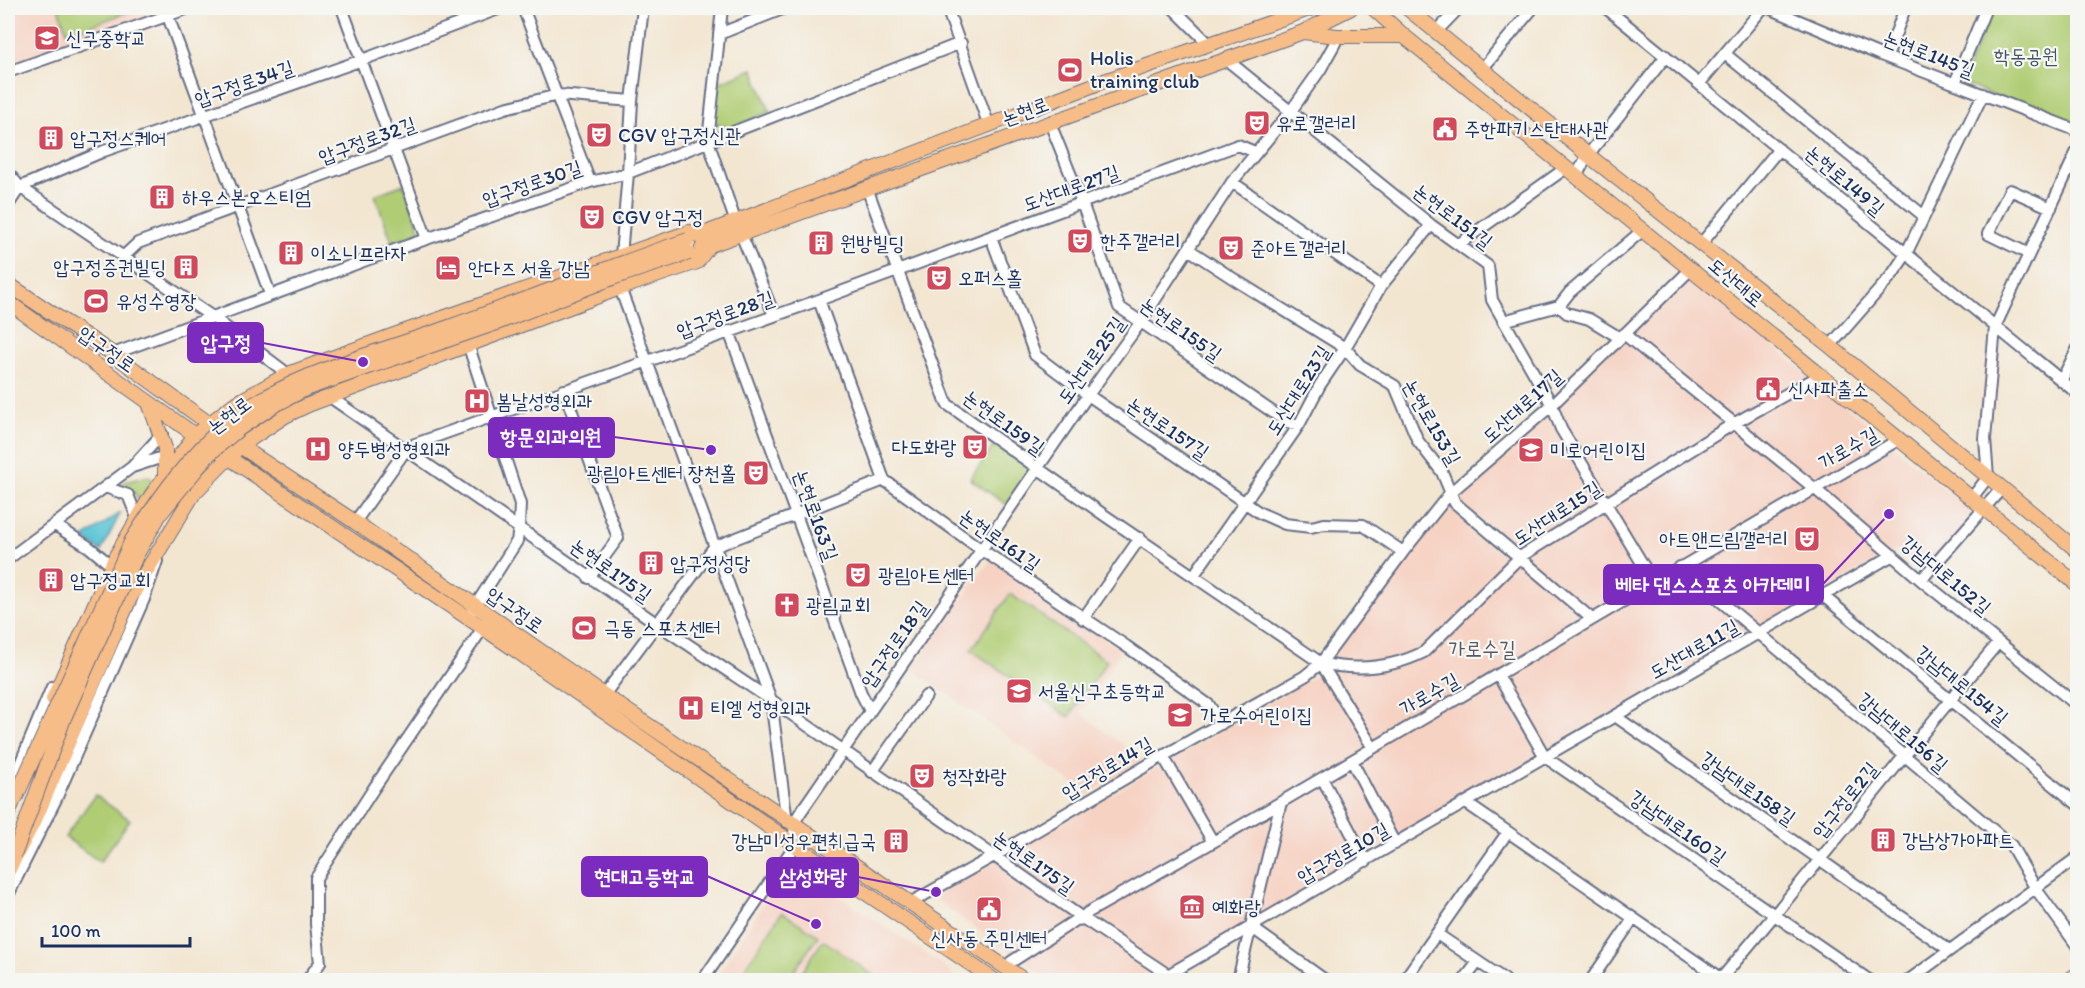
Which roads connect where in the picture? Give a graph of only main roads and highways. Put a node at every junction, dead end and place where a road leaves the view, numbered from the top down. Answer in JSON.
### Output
{"nodes":[{"id":1,"x":1351,"y":8,"type":"edge"},
{"id":2,"x":1373,"y":8,"type":"edge"},
{"id":3,"x":1407,"y":8,"type":"edge"},
{"id":4,"x":1305,"y":9,"type":"edge"},
{"id":5,"x":1303,"y":32,"type":"junction"},
{"id":6,"x":1404,"y":36,"type":"junction"},
{"id":7,"x":738,"y":228,"type":"junction"},
{"id":8,"x":707,"y":240,"type":"junction"},
{"id":9,"x":688,"y":246,"type":"junction"},
{"id":10,"x":8,"y":284,"type":"edge"},
{"id":11,"x":8,"y":302,"type":"edge"},
{"id":12,"x":322,"y":362,"type":"junction"},
{"id":13,"x":292,"y":373,"type":"junction"},
{"id":14,"x":334,"y":396,"type":"junction"},
{"id":15,"x":149,"y":403,"type":"junction"},
{"id":16,"x":308,"y":405,"type":"junction"},
{"id":17,"x":208,"y":423,"type":"junction"},
{"id":18,"x":195,"y":435,"type":"junction"},
{"id":19,"x":240,"y":446,"type":"junction"},
{"id":20,"x":228,"y":457,"type":"junction"},
{"id":21,"x":165,"y":475,"type":"junction"},
{"id":22,"x":2078,"y":551,"type":"edge"},
{"id":23,"x":2078,"y":585,"type":"edge"},
{"id":24,"x":472,"y":612,"type":"junction"},
{"id":25,"x":487,"y":623,"type":"junction"},
{"id":26,"x":11,"y":796,"type":"edge"},
{"id":27,"x":8,"y":814,"type":"edge"},
{"id":28,"x":14,"y":855,"type":"junction"},
{"id":29,"x":8,"y":871,"type":"edge"},
{"id":30,"x":1007,"y":963,"type":"junction"},
{"id":31,"x":2078,"y":974,"type":"edge"},
{"id":32,"x":988,"y":979,"type":"edge"},
{"id":33,"x":1024,"y":981,"type":"edge"},
{"id":34,"x":2068,"y":981,"type":"edge"}],
"edges":[{"from":1,"to":5,"type":"main road","name":"논현로"},
{"from":2,"to":6,"type":"main road","name":"도산대로"},
{"from":3,"to":22,"type":"main road","name":"도산대로"},
{"from":4,"to":7,"type":"main road","name":"논현로"},
{"from":5,"to":6,"type":"main road"},
{"from":5,"to":7,"type":"main road","name":"논현로"},
{"from":6,"to":23,"type":"main road","name":"도산대로"},
{"from":7,"to":8,"type":"main road","name":"논현로"},
{"from":8,"to":9,"type":"main road","name":"논현로"},
{"from":8,"to":12,"type":"main road","name":"논현로"},
{"from":8,"to":14,"type":"main road","name":"논현로"},
{"from":9,"to":26,"type":"main road","name":"논현로","bridge":true},
{"from":9,"to":28,"type":"main road","name":"논현로","bridge":true},
{"from":10,"to":17,"type":"main road","name":"압구정로"},
{"from":11,"to":15,"type":"main road","name":"압구정로"},
{"from":12,"to":13,"type":"main road","name":"논현로"},
{"from":12,"to":14,"type":"main road"},
{"from":13,"to":16,"type":"main road"},
{"from":13,"to":17,"type":"main road","name":"논현로"},
{"from":14,"to":16,"type":"main road","name":"논현로"},
{"from":15,"to":18,"type":"main road","name":"압구정로"},
{"from":15,"to":21,"type":"main road"},
{"from":16,"to":19,"type":"main road","name":"논현로"},
{"from":17,"to":18,"type":"main road","name":"논현로"},
{"from":17,"to":19,"type":"main road","name":"압구정로"},
{"from":18,"to":20,"type":"main road","name":"압구정로"},
{"from":18,"to":21,"type":"main road","name":"논현로"},
{"from":19,"to":20,"type":"main road","name":"논현로"},
{"from":19,"to":24,"type":"main road","name":"압구정로"},
{"from":20,"to":24,"type":"main road","name":"압구정로"},
{"from":20,"to":28,"type":"main road","name":"논현로","bridge":true},
{"from":21,"to":26,"type":"main road","name":"논현로","bridge":true},
{"from":24,"to":25,"type":"main road","name":"압구정로"},
{"from":25,"to":30,"type":"main road","name":"압구정로"},
{"from":25,"to":32,"type":"main road","name":"압구정로"},
{"from":26,"to":27,"type":"main road","name":"논현로"},
{"from":28,"to":29,"type":"main road","name":"논현로"},
{"from":30,"to":32,"type":"main road","name":"압구정로"},
{"from":30,"to":33,"type":"main road","name":"압구정로"},
{"from":31,"to":34,"type":"main road"}]}
